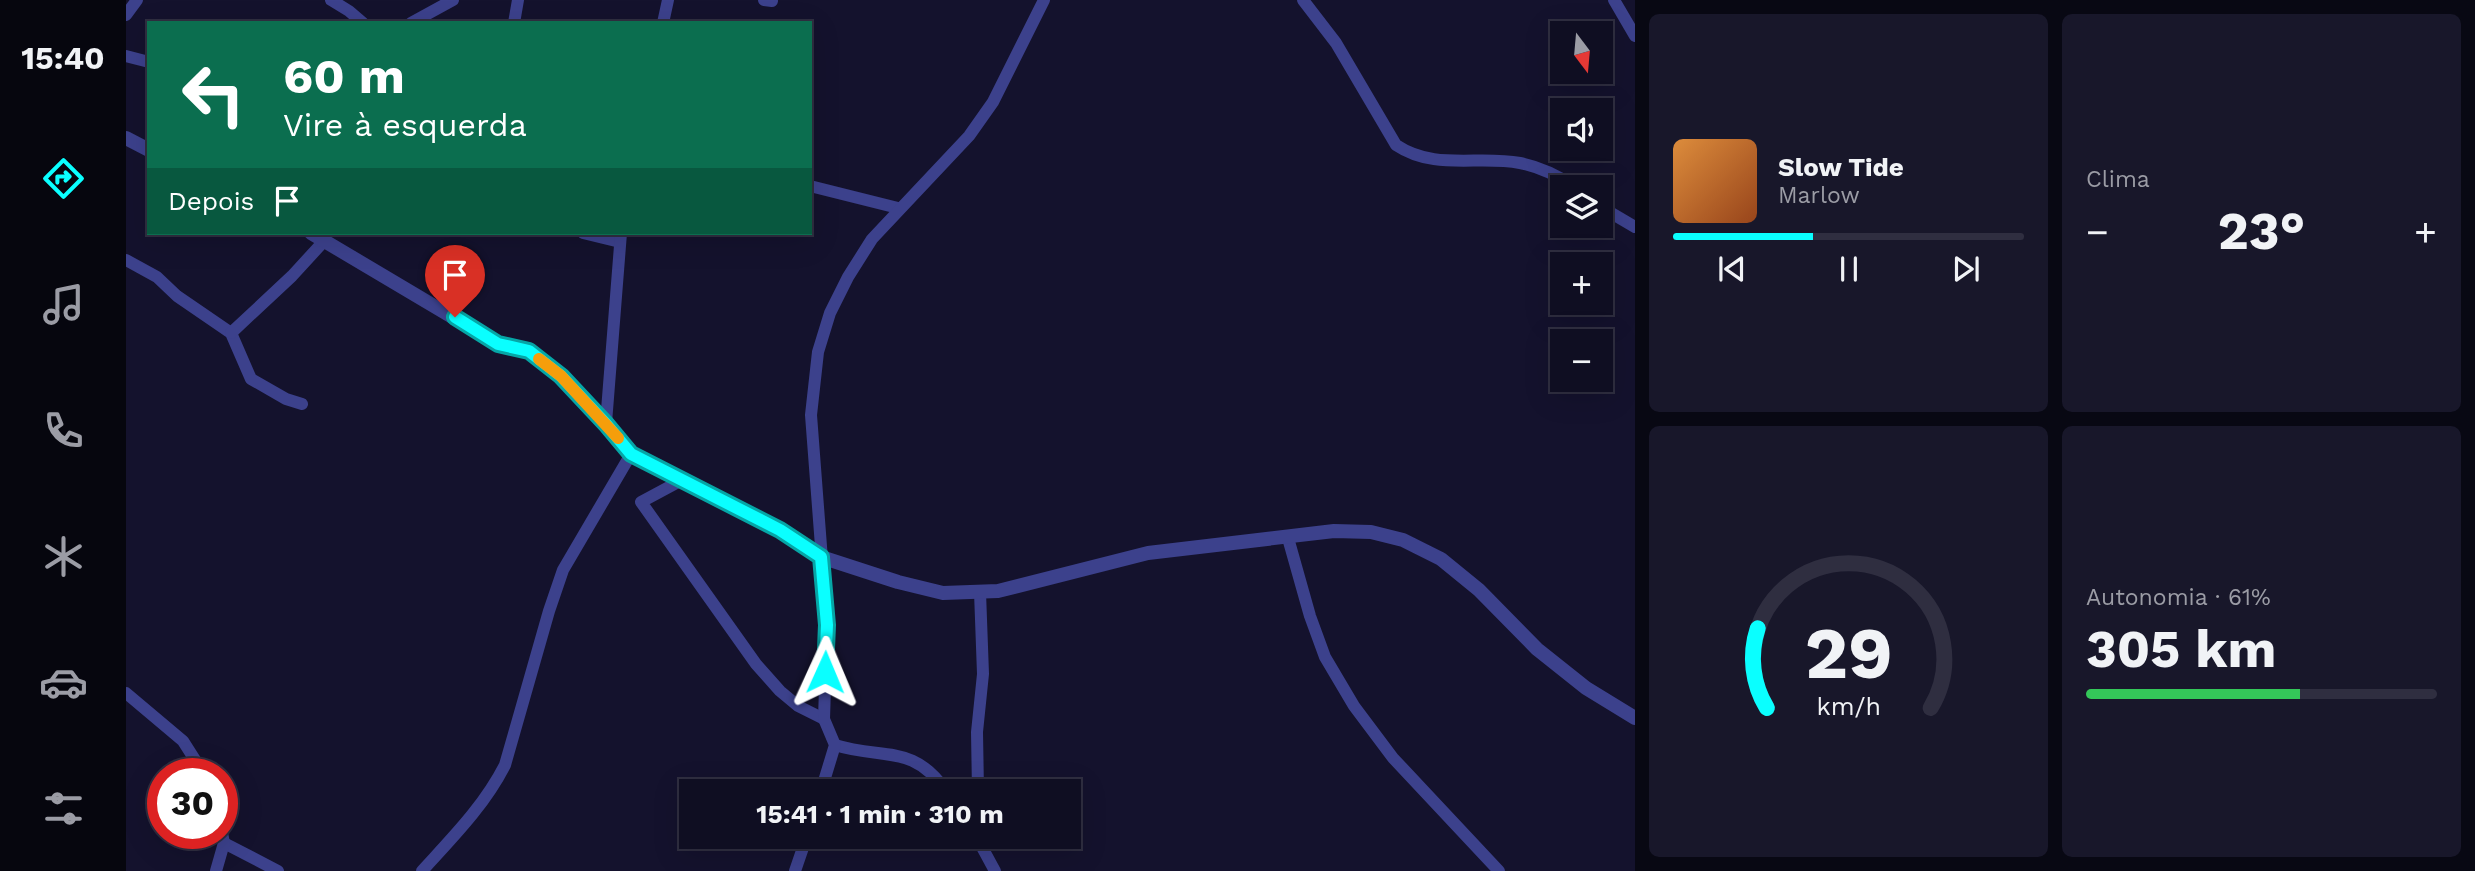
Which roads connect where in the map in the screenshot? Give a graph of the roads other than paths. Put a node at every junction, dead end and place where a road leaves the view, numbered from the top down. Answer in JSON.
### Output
{"nodes":[{"id":1,"x":136,"y":0,"type":"edge"},
{"id":2,"x":331,"y":0,"type":"edge"},
{"id":3,"x":453,"y":0,"type":"edge"},
{"id":4,"x":518,"y":0,"type":"edge"},
{"id":5,"x":668,"y":0,"type":"edge"},
{"id":6,"x":764,"y":0,"type":"edge"},
{"id":7,"x":1044,"y":0,"type":"edge"},
{"id":8,"x":1303,"y":0,"type":"edge"},
{"id":9,"x":1614,"y":0,"type":"edge"},
{"id":10,"x":772,"y":1,"type":"edge"},
{"id":11,"x":126,"y":15,"type":"edge"},
{"id":12,"x":361,"y":21,"type":"edge"},
{"id":13,"x":420,"y":21,"type":"edge"},
{"id":14,"x":514,"y":21,"type":"edge"},
{"id":15,"x":663,"y":21,"type":"edge"},
{"id":16,"x":1635,"y":36,"type":"edge"},
{"id":17,"x":126,"y":56,"type":"edge"},
{"id":18,"x":147,"y":61,"type":"edge"},
{"id":19,"x":126,"y":138,"type":"edge"},
{"id":20,"x":147,"y":149,"type":"edge"},
{"id":21,"x":1558,"y":175,"type":"edge"},
{"id":22,"x":812,"y":186,"type":"edge"},
{"id":23,"x":898,"y":208,"type":"junction"},
{"id":24,"x":1613,"y":214,"type":"edge"},
{"id":25,"x":1635,"y":227,"type":"edge"},
{"id":26,"x":315,"y":235,"type":"edge"},
{"id":27,"x":602,"y":235,"type":"edge"},
{"id":28,"x":620,"y":237,"type":"edge"},
{"id":29,"x":325,"y":240,"type":"junction"},
{"id":30,"x":126,"y":260,"type":"edge"},
{"id":31,"x":231,"y":332,"type":"junction"},
{"id":32,"x":302,"y":404,"type":"dead end"},
{"id":33,"x":606,"y":424,"type":"junction"},
{"id":34,"x":631,"y":454,"type":"junction"},
{"id":35,"x":682,"y":480,"type":"junction"},
{"id":36,"x":1288,"y":538,"type":"junction"},
{"id":37,"x":821,"y":557,"type":"junction"},
{"id":38,"x":980,"y":592,"type":"junction"},
{"id":39,"x":126,"y":693,"type":"edge"},
{"id":40,"x":1635,"y":718,"type":"edge"},
{"id":41,"x":824,"y":719,"type":"junction"},
{"id":42,"x":835,"y":745,"type":"junction"},
{"id":43,"x":194,"y":758,"type":"edge"},
{"id":44,"x":825,"y":779,"type":"edge"},
{"id":45,"x":935,"y":779,"type":"edge"},
{"id":46,"x":978,"y":779,"type":"edge"},
{"id":47,"x":238,"y":847,"type":"edge"},
{"id":48,"x":221,"y":849,"type":"edge"},
{"id":49,"x":803,"y":849,"type":"edge"},
{"id":50,"x":983,"y":849,"type":"edge"},
{"id":51,"x":216,"y":871,"type":"edge"},
{"id":52,"x":278,"y":871,"type":"edge"},
{"id":53,"x":422,"y":871,"type":"edge"},
{"id":54,"x":795,"y":871,"type":"edge"},
{"id":55,"x":995,"y":871,"type":"edge"},
{"id":56,"x":1499,"y":871,"type":"edge"}],
"edges":[{"from":1,"to":11,"type":"street"},
{"from":2,"to":12,"type":"street"},
{"from":3,"to":13,"type":"street"},
{"from":4,"to":14,"type":"street"},
{"from":5,"to":15,"type":"street"},
{"from":6,"to":10,"type":"street"},
{"from":7,"to":23,"type":"street"},
{"from":8,"to":21,"type":"street"},
{"from":9,"to":16,"type":"street"},
{"from":17,"to":18,"type":"street"},
{"from":19,"to":20,"type":"street"},
{"from":22,"to":23,"type":"street"},
{"from":23,"to":37,"type":"street"},
{"from":24,"to":25,"type":"street"},
{"from":26,"to":29,"type":"street"},
{"from":27,"to":28,"type":"street"},
{"from":28,"to":33,"type":"street"},
{"from":29,"to":31,"type":"street"},
{"from":29,"to":33,"type":"street"},
{"from":30,"to":31,"type":"street"},
{"from":31,"to":32,"type":"street"},
{"from":33,"to":34,"type":"street"},
{"from":34,"to":35,"type":"street"},
{"from":34,"to":53,"type":"street"},
{"from":35,"to":37,"type":"street"},
{"from":35,"to":41,"type":"street"},
{"from":36,"to":38,"type":"street"},
{"from":36,"to":40,"type":"street"},
{"from":36,"to":56,"type":"street"},
{"from":37,"to":38,"type":"street"},
{"from":37,"to":41,"type":"street"},
{"from":38,"to":46,"type":"street"},
{"from":39,"to":43,"type":"street"},
{"from":41,"to":42,"type":"street"},
{"from":42,"to":44,"type":"street"},
{"from":42,"to":45,"type":"street"},
{"from":47,"to":52,"type":"street"},
{"from":48,"to":51,"type":"street"},
{"from":49,"to":54,"type":"street"},
{"from":50,"to":55,"type":"street"}]}
